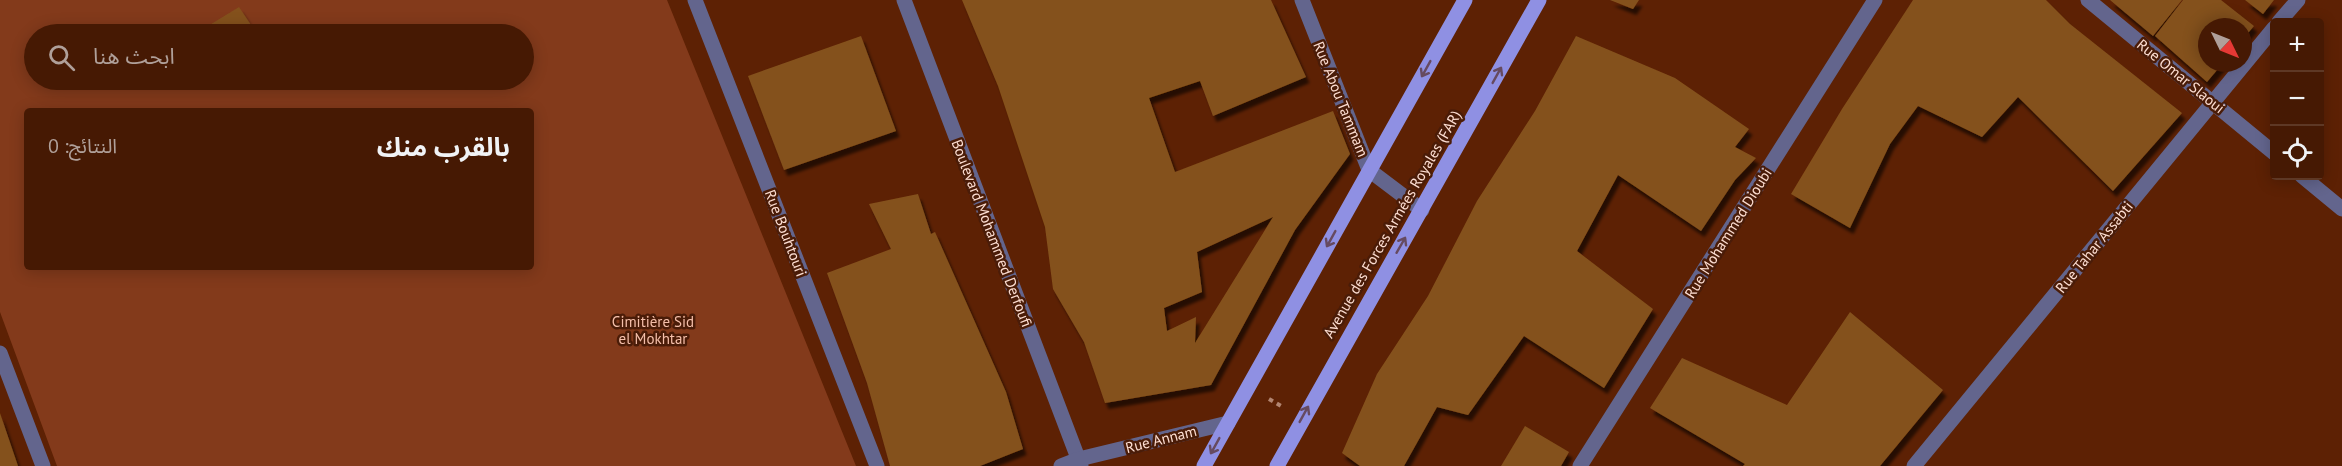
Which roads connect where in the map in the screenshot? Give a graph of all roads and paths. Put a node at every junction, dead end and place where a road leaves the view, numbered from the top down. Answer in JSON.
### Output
{"nodes":[{"id":1,"x":695,"y":0,"type":"edge"},
{"id":2,"x":903,"y":0,"type":"edge"},
{"id":3,"x":1302,"y":0,"type":"edge"},
{"id":4,"x":1465,"y":0,"type":"edge"},
{"id":5,"x":1539,"y":0,"type":"edge"},
{"id":6,"x":1875,"y":0,"type":"edge"},
{"id":7,"x":2088,"y":0,"type":"edge"},
{"id":8,"x":2298,"y":0,"type":"edge"},
{"id":9,"x":2282,"y":18,"type":"edge"},
{"id":10,"x":2270,"y":33,"type":"edge"},
{"id":11,"x":2213,"y":101,"type":"junction"},
{"id":12,"x":2270,"y":150,"type":"edge"},
{"id":13,"x":1369,"y":170,"type":"junction"},
{"id":14,"x":2307,"y":180,"type":"edge"},
{"id":15,"x":2342,"y":209,"type":"edge"},
{"id":16,"x":1422,"y":210,"type":"junction"},
{"id":17,"x":0,"y":353,"type":"edge"},
{"id":18,"x":1250,"y":386,"type":"junction"},
{"id":19,"x":1302,"y":419,"type":"junction"},
{"id":20,"x":1228,"y":423,"type":"junction"},
{"id":21,"x":1080,"y":463,"type":"edge"},
{"id":22,"x":44,"y":466,"type":"edge"},
{"id":23,"x":876,"y":466,"type":"edge"},
{"id":24,"x":1061,"y":466,"type":"edge"},
{"id":25,"x":1204,"y":466,"type":"edge"},
{"id":26,"x":1277,"y":466,"type":"edge"},
{"id":27,"x":1580,"y":466,"type":"edge"},
{"id":28,"x":1914,"y":466,"type":"edge"}],
"edges":[{"from":1,"to":23,"type":"street","name":"Rue Bouhtouri"},
{"from":2,"to":21,"type":"street","name":"Boulevard Mohammed Derfoufi"},
{"from":3,"to":13,"type":"street","name":"Rue Abou Tammam"},
{"from":4,"to":13,"type":"main road","one_way":true},
{"from":16,"to":5,"type":"main road","name":"Avenue des Forces Armées Royales (FAR)","one_way":true},
{"from":6,"to":27,"type":"street","name":"Rue Mohammed Dioubi"},
{"from":7,"to":11,"type":"street","name":"Rue Omar Slaoui"},
{"from":8,"to":9,"type":"street"},
{"from":10,"to":11,"type":"street","name":"Rue Tahar Assabti"},
{"from":11,"to":12,"type":"street","name":"Rue Omar Slaoui"},
{"from":11,"to":28,"type":"street","name":"Rue Tahar Assabti"},
{"from":13,"to":16,"type":"street","name":"Rue Abou Tammam"},
{"from":13,"to":18,"type":"main road","one_way":true},
{"from":14,"to":15,"type":"street"},
{"from":19,"to":16,"type":"main road","name":"Avenue des Forces Armées Royales (FAR)","one_way":true},
{"from":17,"to":22,"type":"street"},
{"from":18,"to":19,"type":"path"},
{"from":18,"to":20,"type":"main road"},
{"from":19,"to":26,"type":"main road","name":"Avenue des Forces Armées Royales (FAR)"},
{"from":20,"to":21,"type":"street","name":"Rue Annam"},
{"from":20,"to":25,"type":"main road","one_way":true},
{"from":21,"to":24,"type":"street","name":"Rue Annam"}]}
